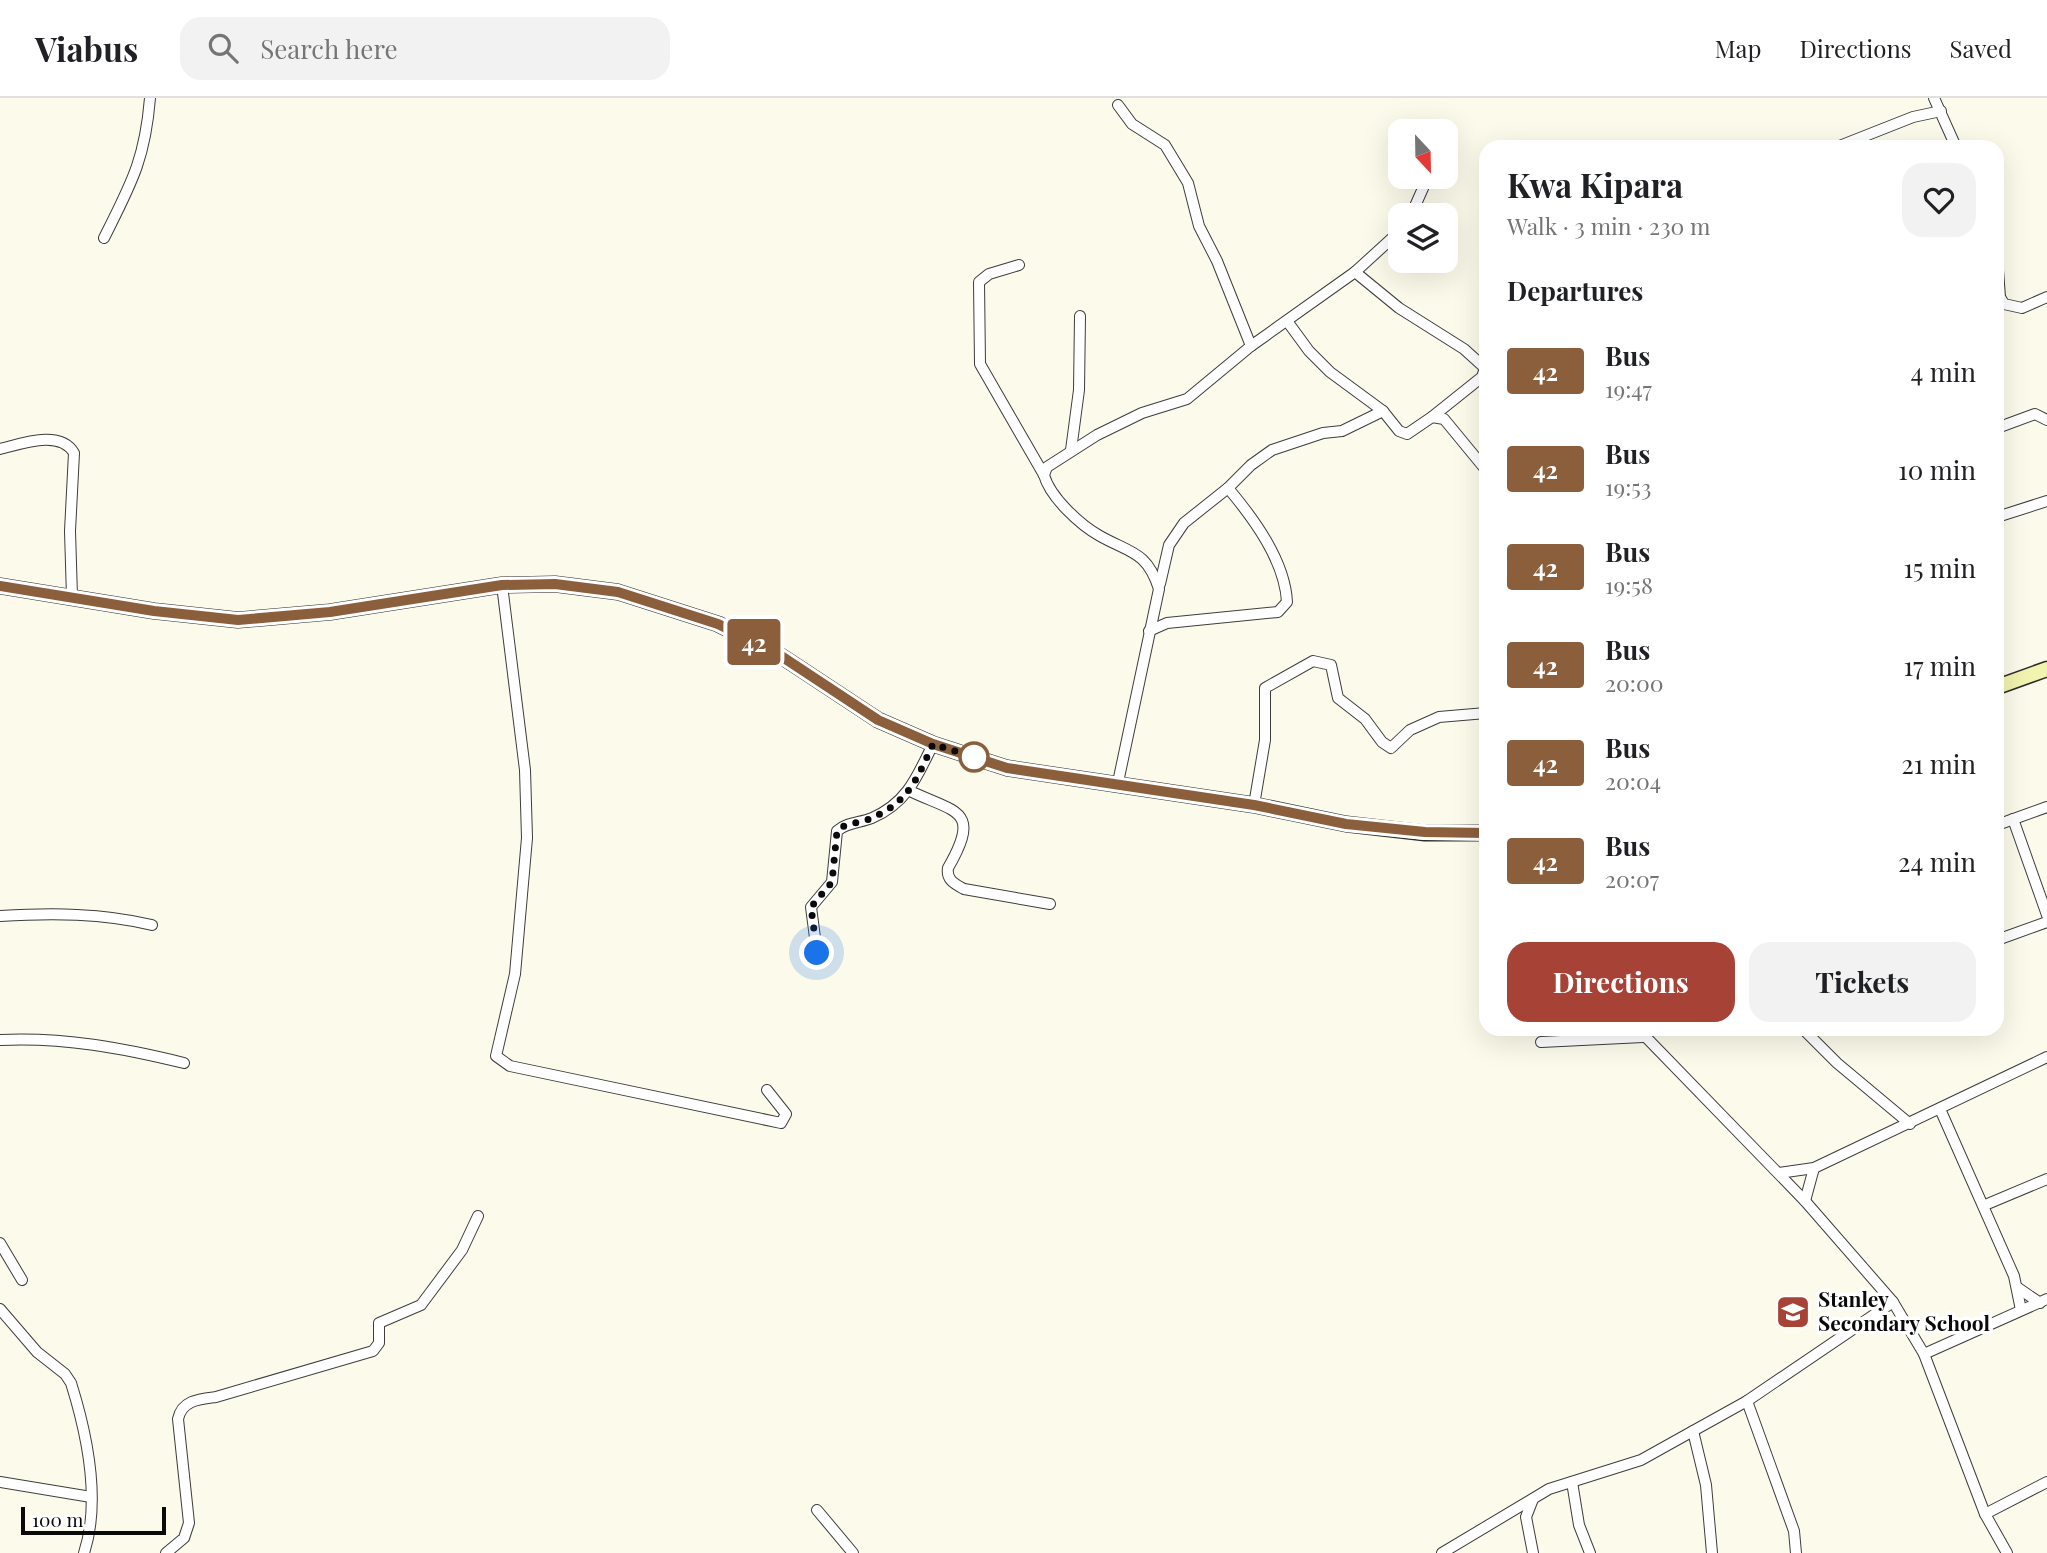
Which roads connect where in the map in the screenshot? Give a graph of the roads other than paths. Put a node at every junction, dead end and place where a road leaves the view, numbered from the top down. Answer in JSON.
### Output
{"nodes":[{"id":1,"x":150,"y":98,"type":"edge"},
{"id":2,"x":1934,"y":98,"type":"edge"},
{"id":3,"x":1118,"y":105,"type":"dead end"},
{"id":4,"x":1941,"y":111,"type":"junction"},
{"id":5,"x":1855,"y":140,"type":"edge"},
{"id":6,"x":1953,"y":140,"type":"edge"},
{"id":7,"x":104,"y":239,"type":"dead end"},
{"id":8,"x":1388,"y":242,"type":"edge"},
{"id":9,"x":1019,"y":265,"type":"dead end"},
{"id":10,"x":1355,"y":272,"type":"junction"},
{"id":11,"x":2047,"y":297,"type":"edge"},
{"id":12,"x":2004,"y":304,"type":"edge"},
{"id":13,"x":1080,"y":316,"type":"dead end"},
{"id":14,"x":1287,"y":321,"type":"junction"},
{"id":15,"x":1251,"y":346,"type":"junction"},
{"id":16,"x":1479,"y":363,"type":"edge"},
{"id":17,"x":1479,"y":379,"type":"edge"},
{"id":18,"x":1383,"y":411,"type":"junction"},
{"id":19,"x":1432,"y":417,"type":"junction"},
{"id":20,"x":2047,"y":420,"type":"edge"},
{"id":21,"x":2004,"y":425,"type":"edge"},
{"id":22,"x":0,"y":449,"type":"edge"},
{"id":23,"x":1071,"y":450,"type":"junction"},
{"id":24,"x":1479,"y":462,"type":"edge"},
{"id":25,"x":1044,"y":475,"type":"junction"},
{"id":26,"x":1228,"y":488,"type":"junction"},
{"id":27,"x":2047,"y":501,"type":"edge"},
{"id":28,"x":2004,"y":515,"type":"edge"},
{"id":29,"x":502,"y":585,"type":"junction"},
{"id":30,"x":0,"y":586,"type":"edge"},
{"id":31,"x":1159,"y":589,"type":"junction"},
{"id":32,"x":72,"y":597,"type":"junction"},
{"id":33,"x":1149,"y":631,"type":"junction"},
{"id":34,"x":2047,"y":669,"type":"edge"},
{"id":35,"x":2004,"y":684,"type":"edge"},
{"id":36,"x":1479,"y":714,"type":"edge"},
{"id":37,"x":933,"y":744,"type":"junction"},
{"id":38,"x":1117,"y":786,"type":"junction"},
{"id":39,"x":910,"y":791,"type":"junction"},
{"id":40,"x":1254,"y":805,"type":"junction"},
{"id":41,"x":2047,"y":807,"type":"edge"},
{"id":42,"x":2013,"y":819,"type":"junction"},
{"id":43,"x":2004,"y":822,"type":"edge"},
{"id":44,"x":1479,"y":833,"type":"edge"},
{"id":45,"x":1050,"y":904,"type":"dead end"},
{"id":46,"x":2047,"y":915,"type":"edge"},
{"id":47,"x":0,"y":916,"type":"edge"},
{"id":48,"x":2047,"y":922,"type":"edge"},
{"id":49,"x":152,"y":925,"type":"dead end"},
{"id":50,"x":2004,"y":937,"type":"edge"},
{"id":51,"x":817,"y":953,"type":"dead end"},
{"id":52,"x":1608,"y":1036,"type":"edge"},
{"id":53,"x":1644,"y":1036,"type":"edge"},
{"id":54,"x":1811,"y":1036,"type":"edge"},
{"id":55,"x":0,"y":1040,"type":"edge"},
{"id":56,"x":1541,"y":1042,"type":"dead end"},
{"id":57,"x":2047,"y":1057,"type":"edge"},
{"id":58,"x":184,"y":1063,"type":"dead end"},
{"id":59,"x":767,"y":1090,"type":"dead end"},
{"id":60,"x":1940,"y":1109,"type":"junction"},
{"id":61,"x":1910,"y":1124,"type":"junction"},
{"id":62,"x":1814,"y":1168,"type":"junction"},
{"id":63,"x":1779,"y":1173,"type":"junction"},
{"id":64,"x":2047,"y":1179,"type":"edge"},
{"id":65,"x":1805,"y":1201,"type":"junction"},
{"id":66,"x":1985,"y":1205,"type":"junction"},
{"id":67,"x":478,"y":1216,"type":"dead end"},
{"id":68,"x":0,"y":1243,"type":"edge"},
{"id":69,"x":22,"y":1280,"type":"dead end"},
{"id":70,"x":2018,"y":1288,"type":"junction"},
{"id":71,"x":2044,"y":1301,"type":"edge"},
{"id":72,"x":1893,"y":1303,"type":"junction"},
{"id":73,"x":0,"y":1309,"type":"edge"},
{"id":74,"x":2021,"y":1310,"type":"junction"},
{"id":75,"x":1924,"y":1354,"type":"junction"},
{"id":76,"x":1747,"y":1401,"type":"junction"},
{"id":77,"x":1693,"y":1431,"type":"junction"},
{"id":78,"x":0,"y":1482,"type":"edge"},
{"id":79,"x":1572,"y":1482,"type":"junction"},
{"id":80,"x":2047,"y":1482,"type":"edge"},
{"id":81,"x":91,"y":1497,"type":"junction"},
{"id":82,"x":1533,"y":1499,"type":"junction"},
{"id":83,"x":817,"y":1510,"type":"dead end"},
{"id":84,"x":1985,"y":1514,"type":"junction"},
{"id":85,"x":84,"y":1553,"type":"edge"},
{"id":86,"x":166,"y":1553,"type":"edge"},
{"id":87,"x":853,"y":1553,"type":"edge"},
{"id":88,"x":1442,"y":1553,"type":"edge"},
{"id":89,"x":1533,"y":1553,"type":"edge"},
{"id":90,"x":1590,"y":1553,"type":"edge"},
{"id":91,"x":1712,"y":1553,"type":"edge"},
{"id":92,"x":1796,"y":1553,"type":"edge"},
{"id":93,"x":2007,"y":1553,"type":"edge"}],
"edges":[{"from":1,"to":7,"type":"street"},
{"from":2,"to":4,"type":"street"},
{"from":3,"to":15,"type":"street"},
{"from":4,"to":5,"type":"street"},
{"from":4,"to":6,"type":"street"},
{"from":8,"to":10,"type":"street"},
{"from":9,"to":25,"type":"street"},
{"from":10,"to":14,"type":"street"},
{"from":10,"to":16,"type":"street"},
{"from":11,"to":12,"type":"street"},
{"from":13,"to":23,"type":"street"},
{"from":14,"to":15,"type":"street"},
{"from":14,"to":18,"type":"street"},
{"from":15,"to":23,"type":"street"},
{"from":17,"to":19,"type":"street"},
{"from":18,"to":19,"type":"street"},
{"from":18,"to":26,"type":"street"},
{"from":19,"to":24,"type":"street"},
{"from":20,"to":21,"type":"street"},
{"from":22,"to":32,"type":"street"},
{"from":23,"to":25,"type":"street"},
{"from":25,"to":31,"type":"street"},
{"from":26,"to":31,"type":"street"},
{"from":26,"to":33,"type":"street"},
{"from":27,"to":28,"type":"street"},
{"from":29,"to":32,"type":"main road"},
{"from":29,"to":37,"type":"main road"},
{"from":29,"to":59,"type":"street"},
{"from":30,"to":32,"type":"main road"},
{"from":31,"to":33,"type":"street"},
{"from":33,"to":38,"type":"street"},
{"from":34,"to":35,"type":"main road"},
{"from":36,"to":40,"type":"street"},
{"from":37,"to":38,"type":"main road"},
{"from":37,"to":39,"type":"street"},
{"from":38,"to":40,"type":"main road"},
{"from":39,"to":45,"type":"street"},
{"from":39,"to":51,"type":"street"},
{"from":40,"to":44,"type":"main road"},
{"from":41,"to":42,"type":"street"},
{"from":42,"to":43,"type":"street"},
{"from":42,"to":46,"type":"street"},
{"from":47,"to":49,"type":"street"},
{"from":48,"to":50,"type":"street"},
{"from":52,"to":56,"type":"street"},
{"from":53,"to":63,"type":"street"},
{"from":54,"to":61,"type":"street"},
{"from":55,"to":58,"type":"street"},
{"from":57,"to":60,"type":"street"},
{"from":60,"to":61,"type":"street"},
{"from":60,"to":66,"type":"street"},
{"from":61,"to":62,"type":"street"},
{"from":62,"to":63,"type":"street"},
{"from":62,"to":65,"type":"street"},
{"from":63,"to":65,"type":"street"},
{"from":64,"to":66,"type":"street"},
{"from":65,"to":72,"type":"street"},
{"from":66,"to":70,"type":"street"},
{"from":67,"to":86,"type":"street"},
{"from":68,"to":69,"type":"street"},
{"from":70,"to":71,"type":"street"},
{"from":70,"to":74,"type":"street"},
{"from":71,"to":74,"type":"street"},
{"from":72,"to":75,"type":"street"},
{"from":72,"to":76,"type":"street"},
{"from":73,"to":81,"type":"street"},
{"from":74,"to":75,"type":"street"},
{"from":75,"to":84,"type":"street"},
{"from":76,"to":77,"type":"street"},
{"from":76,"to":92,"type":"street"},
{"from":77,"to":79,"type":"street"},
{"from":77,"to":91,"type":"street"},
{"from":78,"to":81,"type":"street"},
{"from":79,"to":82,"type":"street"},
{"from":79,"to":90,"type":"street"},
{"from":80,"to":84,"type":"street"},
{"from":81,"to":85,"type":"street"},
{"from":82,"to":88,"type":"street"},
{"from":82,"to":89,"type":"street"},
{"from":83,"to":87,"type":"street"},
{"from":84,"to":93,"type":"street"}]}
